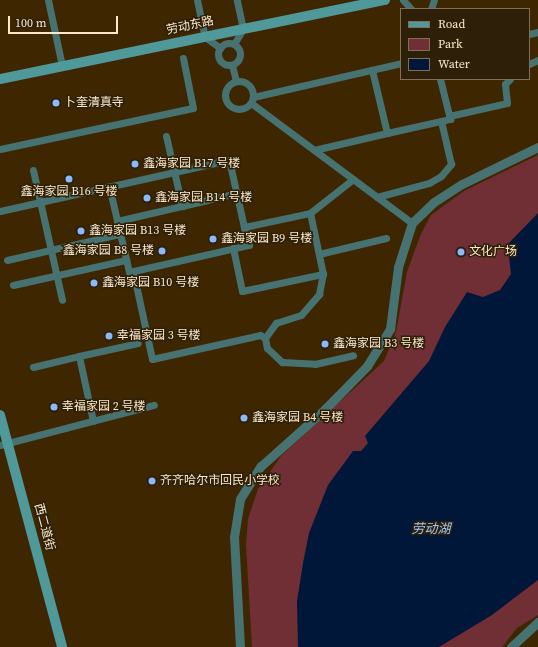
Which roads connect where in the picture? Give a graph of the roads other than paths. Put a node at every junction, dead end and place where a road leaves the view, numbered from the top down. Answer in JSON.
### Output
{"nodes":[{"id":1,"x":48,"y":0,"type":"edge"},
{"id":2,"x":197,"y":0,"type":"edge"},
{"id":3,"x":237,"y":0,"type":"edge"},
{"id":4,"x":385,"y":0,"type":"edge"},
{"id":5,"x":403,"y":0,"type":"edge"},
{"id":6,"x":361,"y":2,"type":"edge"},
{"id":7,"x":410,"y":8,"type":"edge"},
{"id":8,"x":243,"y":29,"type":"junction"},
{"id":9,"x":205,"y":36,"type":"junction"},
{"id":10,"x":234,"y":44,"type":"junction"},
{"id":11,"x":220,"y":48,"type":"junction"},
{"id":12,"x":183,"y":58,"type":"dead end"},
{"id":13,"x":400,"y":63,"type":"edge"},
{"id":14,"x":232,"y":65,"type":"junction"},
{"id":15,"x":62,"y":66,"type":"junction"},
{"id":16,"x":372,"y":70,"type":"junction"},
{"id":17,"x":0,"y":79,"type":"edge"},
{"id":18,"x":440,"y":80,"type":"edge"},
{"id":19,"x":509,"y":80,"type":"edge"},
{"id":20,"x":236,"y":81,"type":"junction"},
{"id":21,"x":252,"y":100,"type":"junction"},
{"id":22,"x":449,"y":116,"type":"junction"},
{"id":23,"x":441,"y":121,"type":"junction"},
{"id":24,"x":387,"y":134,"type":"junction"},
{"id":25,"x":166,"y":136,"type":"dead end"},
{"id":26,"x":538,"y":147,"type":"edge"},
{"id":27,"x":0,"y":149,"type":"edge"},
{"id":28,"x":314,"y":150,"type":"junction"},
{"id":29,"x":33,"y":170,"type":"dead end"},
{"id":30,"x":174,"y":172,"type":"junction"},
{"id":31,"x":353,"y":179,"type":"junction"},
{"id":32,"x":109,"y":186,"type":"junction"},
{"id":33,"x":237,"y":194,"type":"junction"},
{"id":34,"x":377,"y":197,"type":"junction"},
{"id":35,"x":40,"y":202,"type":"junction"},
{"id":36,"x":182,"y":206,"type":"junction"},
{"id":37,"x":0,"y":211,"type":"edge"},
{"id":38,"x":310,"y":214,"type":"junction"},
{"id":39,"x":117,"y":221,"type":"junction"},
{"id":40,"x":412,"y":223,"type":"junction"},
{"id":41,"x":244,"y":227,"type":"junction"},
{"id":42,"x":120,"y":234,"type":"junction"},
{"id":43,"x":386,"y":238,"type":"dead end"},
{"id":44,"x":233,"y":248,"type":"junction"},
{"id":45,"x":51,"y":250,"type":"junction"},
{"id":46,"x":319,"y":254,"type":"junction"},
{"id":47,"x":7,"y":260,"type":"dead end"},
{"id":48,"x":126,"y":260,"type":"junction"},
{"id":49,"x":133,"y":271,"type":"junction"},
{"id":50,"x":323,"y":274,"type":"junction"},
{"id":51,"x":56,"y":275,"type":"junction"},
{"id":52,"x":13,"y":285,"type":"dead end"},
{"id":53,"x":62,"y":300,"type":"dead end"},
{"id":54,"x":265,"y":338,"type":"junction"},
{"id":55,"x":138,"y":343,"type":"dead end"},
{"id":56,"x":354,"y":355,"type":"dead end"},
{"id":57,"x":79,"y":356,"type":"junction"},
{"id":58,"x":33,"y":367,"type":"dead end"},
{"id":59,"x":154,"y":405,"type":"dead end"},
{"id":60,"x":0,"y":415,"type":"edge"},
{"id":61,"x":94,"y":421,"type":"junction"},
{"id":62,"x":4,"y":444,"type":"edge"},
{"id":63,"x":538,"y":622,"type":"edge"},
{"id":64,"x":62,"y":647,"type":"edge"},
{"id":65,"x":240,"y":647,"type":"edge"},
{"id":66,"x":511,"y":647,"type":"edge"}],
"edges":[{"from":1,"to":15,"type":"street"},
{"from":2,"to":9,"type":"street"},
{"from":3,"to":8,"type":"street"},
{"from":4,"to":6,"type":"main road","name":"劳动东路"},
{"from":5,"to":7,"type":"street"},
{"from":6,"to":8,"type":"main road","name":"劳动东路"},
{"from":8,"to":9,"type":"main road","name":"劳动东路"},
{"from":8,"to":10,"type":"street"},
{"from":9,"to":11,"type":"street"},
{"from":9,"to":15,"type":"main road","name":"劳动东路"},
{"from":10,"to":11,"type":"street"},
{"from":10,"to":14,"type":"street"},
{"from":11,"to":14,"type":"street"},
{"from":12,"to":27,"type":"street"},
{"from":13,"to":16,"type":"street"},
{"from":14,"to":20,"type":"street"},
{"from":15,"to":17,"type":"main road","name":"劳动东路"},
{"from":16,"to":21,"type":"street"},
{"from":16,"to":24,"type":"street"},
{"from":18,"to":22,"type":"street"},
{"from":19,"to":22,"type":"street"},
{"from":20,"to":21,"type":"street"},
{"from":20,"to":21,"type":"street"},
{"from":21,"to":28,"type":"street"},
{"from":22,"to":23,"type":"street"},
{"from":23,"to":24,"type":"street"},
{"from":23,"to":34,"type":"street"},
{"from":24,"to":28,"type":"street"},
{"from":25,"to":30,"type":"street"},
{"from":26,"to":40,"type":"street"},
{"from":28,"to":31,"type":"street"},
{"from":29,"to":35,"type":"street"},
{"from":30,"to":32,"type":"street"},
{"from":30,"to":33,"type":"street"},
{"from":30,"to":36,"type":"street"},
{"from":31,"to":34,"type":"street"},
{"from":31,"to":38,"type":"street"},
{"from":32,"to":35,"type":"street"},
{"from":32,"to":39,"type":"street"},
{"from":33,"to":36,"type":"street"},
{"from":33,"to":41,"type":"street"},
{"from":34,"to":40,"type":"street"},
{"from":35,"to":37,"type":"street"},
{"from":35,"to":45,"type":"street"},
{"from":36,"to":39,"type":"street"},
{"from":38,"to":41,"type":"street"},
{"from":38,"to":46,"type":"street"},
{"from":39,"to":42,"type":"street"},
{"from":40,"to":65,"type":"street"},
{"from":41,"to":44,"type":"street"},
{"from":42,"to":45,"type":"street"},
{"from":42,"to":48,"type":"street"},
{"from":43,"to":46,"type":"street"},
{"from":44,"to":49,"type":"street"},
{"from":44,"to":50,"type":"street"},
{"from":45,"to":47,"type":"street"},
{"from":45,"to":51,"type":"street"},
{"from":46,"to":50,"type":"street"},
{"from":48,"to":49,"type":"street"},
{"from":48,"to":51,"type":"street"},
{"from":49,"to":54,"type":"street"},
{"from":50,"to":54,"type":"street"},
{"from":51,"to":52,"type":"street"},
{"from":51,"to":53,"type":"street"},
{"from":54,"to":56,"type":"street"},
{"from":55,"to":57,"type":"street"},
{"from":57,"to":58,"type":"street"},
{"from":57,"to":61,"type":"street"},
{"from":59,"to":61,"type":"street"},
{"from":60,"to":62,"type":"main road","name":"西二道街"},
{"from":61,"to":62,"type":"street"},
{"from":62,"to":64,"type":"main road","name":"西二道街"},
{"from":63,"to":66,"type":"street"}]}
